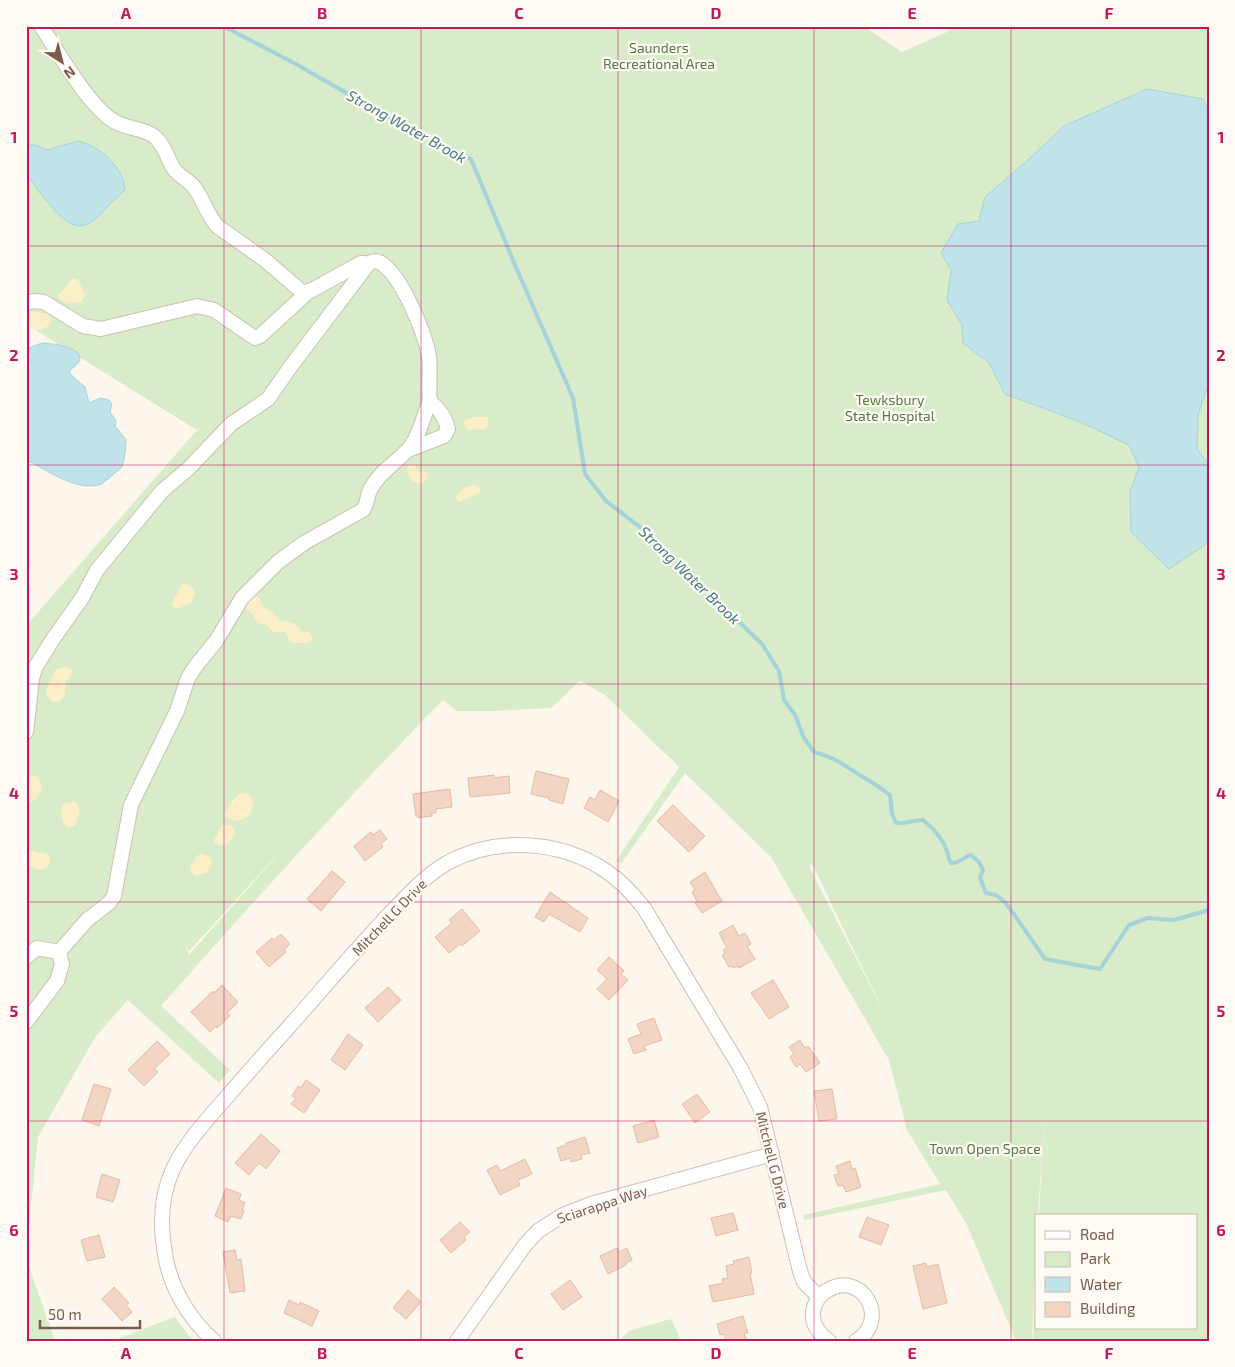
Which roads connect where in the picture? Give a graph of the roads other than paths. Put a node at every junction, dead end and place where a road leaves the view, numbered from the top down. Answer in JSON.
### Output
{"nodes":[{"id":1,"x":41,"y":26,"type":"edge"},
{"id":2,"x":366,"y":265,"type":"junction"},
{"id":3,"x":309,"y":291,"type":"junction"},
{"id":4,"x":26,"y":303,"type":"edge"},
{"id":5,"x":430,"y":400,"type":"junction"},
{"id":6,"x":408,"y":450,"type":"junction"},
{"id":7,"x":26,"y":732,"type":"edge"},
{"id":8,"x":59,"y":952,"type":"junction"},
{"id":9,"x":26,"y":957,"type":"edge"},
{"id":10,"x":26,"y":1022,"type":"edge"},
{"id":11,"x":772,"y":1154,"type":"junction"},
{"id":12,"x":819,"y":1297,"type":"junction"},
{"id":13,"x":214,"y":1341,"type":"edge"},
{"id":14,"x":457,"y":1341,"type":"edge"},
{"id":15,"x":829,"y":1341,"type":"edge"},
{"id":16,"x":856,"y":1341,"type":"edge"}],
"edges":[{"from":1,"to":3,"type":"street"},
{"from":2,"to":3,"type":"street"},
{"from":2,"to":5,"type":"street"},
{"from":2,"to":7,"type":"street"},
{"from":3,"to":4,"type":"street"},
{"from":5,"to":6,"type":"street"},
{"from":5,"to":6,"type":"street"},
{"from":6,"to":8,"type":"street"},
{"from":8,"to":9,"type":"street"},
{"from":8,"to":10,"type":"street"},
{"from":11,"to":12,"type":"street","name":"Mitchell G Drive"},
{"from":11,"to":13,"type":"street","name":"Mitchell G Drive"},
{"from":11,"to":14,"type":"street","name":"Sciarappa Way"},
{"from":12,"to":15,"type":"street"},
{"from":12,"to":16,"type":"street"}]}
